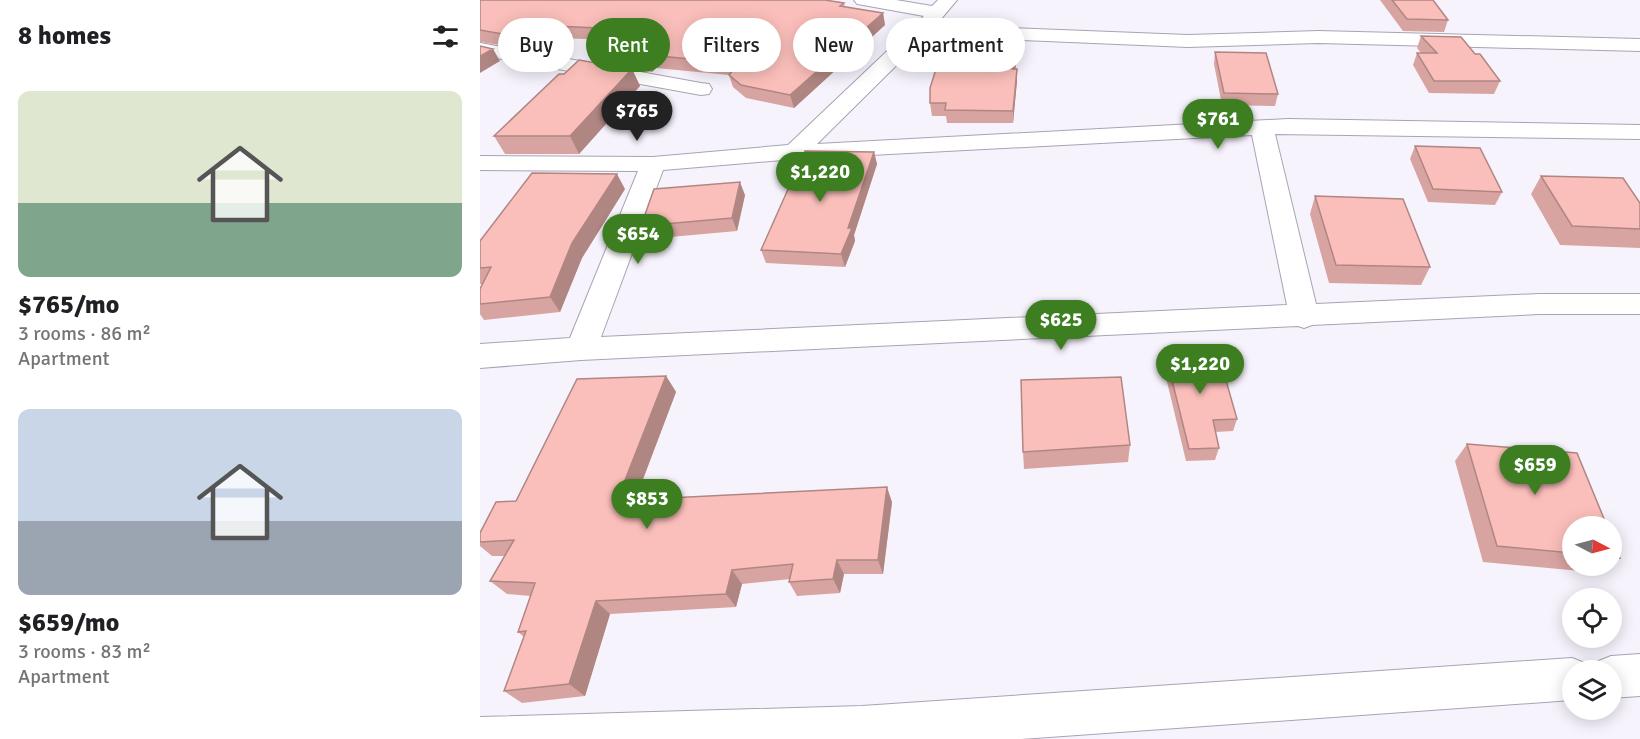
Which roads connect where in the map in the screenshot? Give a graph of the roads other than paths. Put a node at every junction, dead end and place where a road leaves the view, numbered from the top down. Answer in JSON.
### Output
{"nodes":[{"id":1,"x":862,"y":0,"type":"edge"},
{"id":2,"x":941,"y":6,"type":"edge"},
{"id":3,"x":931,"y":18,"type":"edge"},
{"id":4,"x":1025,"y":34,"type":"edge"},
{"id":5,"x":1640,"y":45,"type":"edge"},
{"id":6,"x":480,"y":49,"type":"edge"},
{"id":7,"x":886,"y":64,"type":"edge"},
{"id":8,"x":701,"y":89,"type":"dead end"},
{"id":9,"x":1262,"y":127,"type":"junction"},
{"id":10,"x":1640,"y":132,"type":"edge"},
{"id":11,"x":795,"y":152,"type":"junction"},
{"id":12,"x":480,"y":163,"type":"edge"},
{"id":13,"x":653,"y":164,"type":"junction"},
{"id":14,"x":1640,"y":304,"type":"edge"},
{"id":15,"x":1304,"y":316,"type":"junction"},
{"id":16,"x":581,"y":349,"type":"junction"},
{"id":17,"x":480,"y":356,"type":"edge"},
{"id":18,"x":1640,"y":675,"type":"edge"},
{"id":19,"x":1622,"y":676,"type":"edge"},
{"id":20,"x":1562,"y":680,"type":"edge"},
{"id":21,"x":483,"y":739,"type":"edge"}],
"edges":[{"from":1,"to":2,"type":"street"},
{"from":2,"to":3,"type":"street"},
{"from":4,"to":5,"type":"street"},
{"from":6,"to":8,"type":"street"},
{"from":7,"to":11,"type":"street"},
{"from":9,"to":10,"type":"street"},
{"from":9,"to":11,"type":"street"},
{"from":9,"to":15,"type":"street"},
{"from":11,"to":13,"type":"street"},
{"from":12,"to":13,"type":"street"},
{"from":13,"to":16,"type":"street"},
{"from":14,"to":15,"type":"street"},
{"from":15,"to":16,"type":"street"},
{"from":16,"to":17,"type":"street"},
{"from":18,"to":19,"type":"street"},
{"from":20,"to":21,"type":"street"}]}
